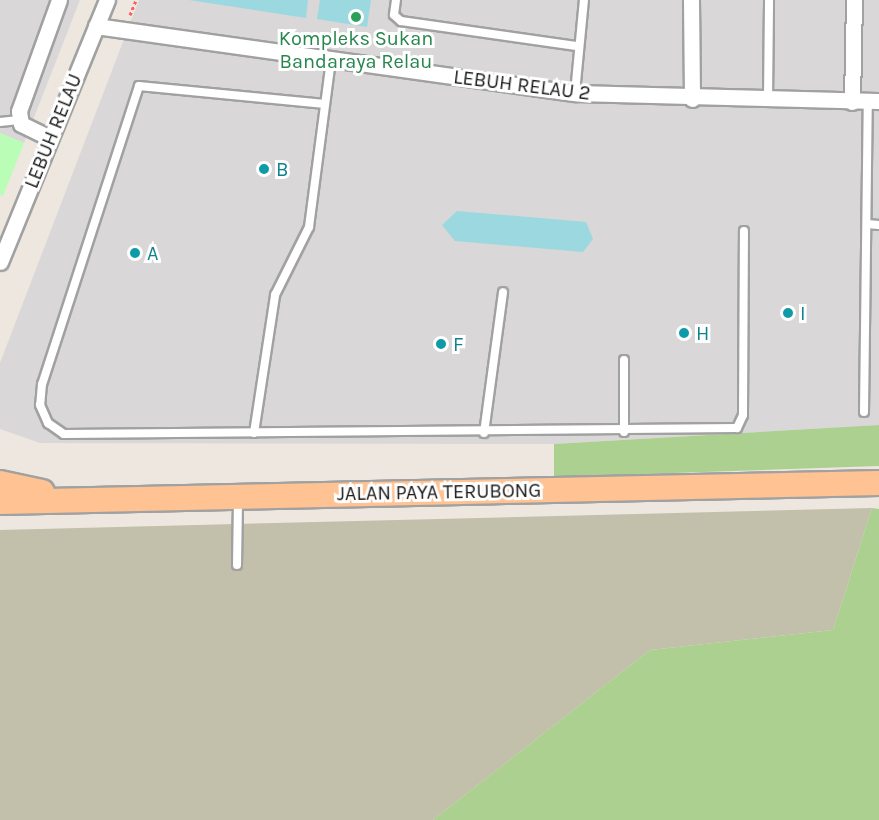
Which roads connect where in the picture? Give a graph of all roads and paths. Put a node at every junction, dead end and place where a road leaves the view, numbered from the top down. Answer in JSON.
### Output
{"nodes":[{"id":1,"x":59,"y":0,"type":"edge"},
{"id":2,"x":107,"y":0,"type":"edge"},
{"id":3,"x":396,"y":0,"type":"edge"},
{"id":4,"x":584,"y":0,"type":"edge"},
{"id":5,"x":691,"y":0,"type":"edge"},
{"id":6,"x":769,"y":0,"type":"edge"},
{"id":7,"x":854,"y":0,"type":"edge"},
{"id":8,"x":96,"y":26,"type":"junction"},
{"id":9,"x":576,"y":46,"type":"junction"},
{"id":10,"x":331,"y":61,"type":"junction"},
{"id":11,"x":575,"y":93,"type":"junction"},
{"id":12,"x":692,"y":99,"type":"junction"},
{"id":13,"x":768,"y":101,"type":"junction"},
{"id":14,"x":866,"y":102,"type":"edge"},
{"id":15,"x":325,"y":104,"type":"junction"},
{"id":16,"x":19,"y":120,"type":"junction"},
{"id":17,"x":0,"y":122,"type":"edge"},
{"id":18,"x":51,"y":138,"type":"junction"},
{"id":19,"x":869,"y":146,"type":"junction"},
{"id":20,"x":879,"y":146,"type":"edge"},
{"id":21,"x":867,"y":224,"type":"junction"},
{"id":22,"x":879,"y":225,"type":"edge"},
{"id":23,"x":744,"y":231,"type":"dead end"},
{"id":24,"x":0,"y":262,"type":"edge"},
{"id":25,"x":503,"y":292,"type":"dead end"},
{"id":26,"x":624,"y":360,"type":"dead end"},
{"id":27,"x":864,"y":412,"type":"dead end"},
{"id":28,"x":624,"y":432,"type":"junction"},
{"id":29,"x":254,"y":433,"type":"junction"},
{"id":30,"x":484,"y":433,"type":"junction"},
{"id":31,"x":0,"y":483,"type":"edge"},
{"id":32,"x":879,"y":483,"type":"edge"},
{"id":33,"x":238,"y":496,"type":"junction"},
{"id":34,"x":81,"y":500,"type":"junction"},
{"id":35,"x":0,"y":502,"type":"edge"},
{"id":36,"x":237,"y":565,"type":"dead end"}],
"edges":[{"from":1,"to":16,"type":"street"},
{"from":2,"to":8,"type":"street","name":"LEBUH RELAU"},
{"from":3,"to":9,"type":"lane"},
{"from":4,"to":9,"type":"lane"},
{"from":5,"to":12,"type":"street"},
{"from":6,"to":13,"type":"lane"},
{"from":7,"to":14,"type":"street"},
{"from":8,"to":10,"type":"street","name":"LEBUH RELAU 2"},
{"from":8,"to":18,"type":"street","name":"LEBUH RELAU"},
{"from":9,"to":11,"type":"lane"},
{"from":10,"to":11,"type":"street","name":"LEBUH RELAU 2"},
{"from":10,"to":15,"type":"lane"},
{"from":11,"to":12,"type":"street","name":"LEBUH RELAU 2"},
{"from":12,"to":13,"type":"street","name":"LEBUH RELAU 2"},
{"from":13,"to":14,"type":"street","name":"LEBUH RELAU 2"},
{"from":14,"to":19,"type":"lane"},
{"from":15,"to":29,"type":"lane"},
{"from":15,"to":29,"type":"lane"},
{"from":16,"to":17,"type":"lane"},
{"from":16,"to":18,"type":"street"},
{"from":18,"to":24,"type":"street","name":"LEBUH RELAU"},
{"from":19,"to":20,"type":"lane"},
{"from":19,"to":21,"type":"lane"},
{"from":21,"to":22,"type":"lane"},
{"from":21,"to":27,"type":"lane"},
{"from":23,"to":28,"type":"lane"},
{"from":25,"to":30,"type":"lane"},
{"from":26,"to":28,"type":"lane"},
{"from":28,"to":30,"type":"lane"},
{"from":29,"to":30,"type":"lane"},
{"from":31,"to":34,"type":"main road"},
{"from":32,"to":33,"type":"main road","name":"JALAN PAYA TERUBONG"},
{"from":33,"to":34,"type":"main road","name":"JALAN PAYA TERUBONG"},
{"from":33,"to":36,"type":"lane"},
{"from":34,"to":35,"type":"main road","name":"JALAN PAYA TERUBONG"}]}
